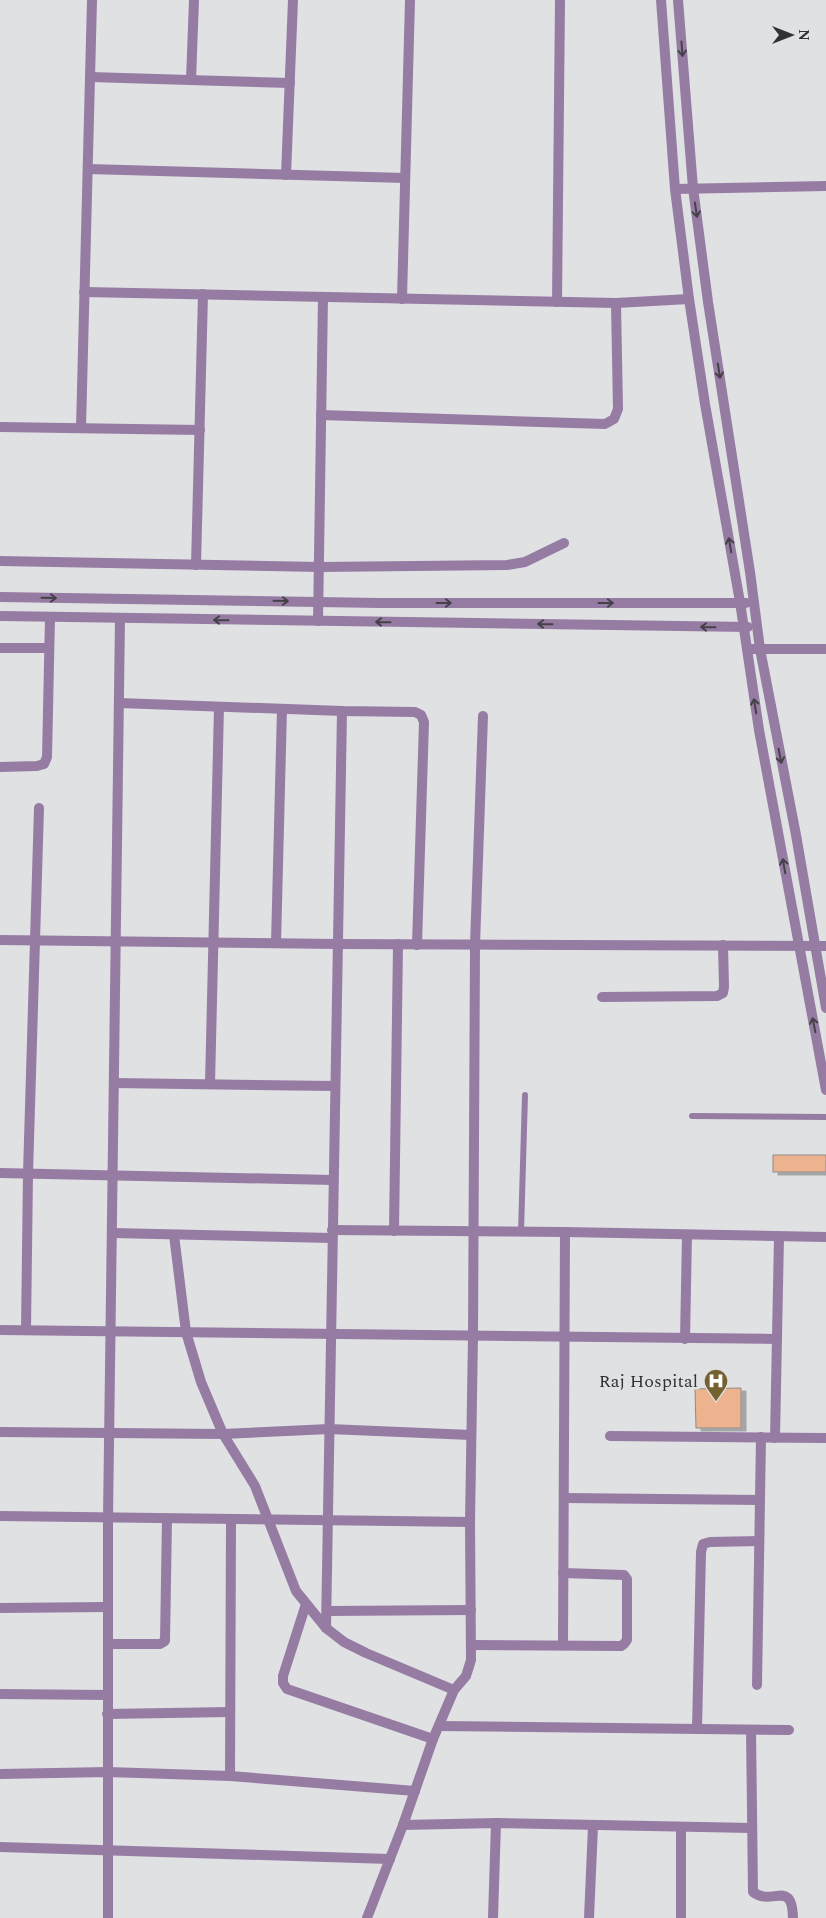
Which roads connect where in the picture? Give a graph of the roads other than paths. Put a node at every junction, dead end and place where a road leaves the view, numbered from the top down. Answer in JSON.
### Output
{"nodes":[{"id":1,"x":92,"y":0,"type":"edge"},
{"id":2,"x":194,"y":0,"type":"edge"},
{"id":3,"x":294,"y":0,"type":"edge"},
{"id":4,"x":410,"y":0,"type":"edge"},
{"id":5,"x":560,"y":0,"type":"edge"},
{"id":6,"x":661,"y":0,"type":"edge"},
{"id":7,"x":678,"y":0,"type":"edge"},
{"id":8,"x":90,"y":77,"type":"junction"},
{"id":9,"x":191,"y":80,"type":"junction"},
{"id":10,"x":290,"y":83,"type":"junction"},
{"id":11,"x":88,"y":169,"type":"junction"},
{"id":12,"x":286,"y":175,"type":"junction"},
{"id":13,"x":405,"y":178,"type":"junction"},
{"id":14,"x":826,"y":186,"type":"edge"},
{"id":15,"x":693,"y":188,"type":"junction"},
{"id":16,"x":674,"y":189,"type":"junction"},
{"id":17,"x":84,"y":292,"type":"junction"},
{"id":18,"x":203,"y":294,"type":"junction"},
{"id":19,"x":323,"y":297,"type":"junction"},
{"id":20,"x":402,"y":299,"type":"junction"},
{"id":21,"x":689,"y":299,"type":"junction"},
{"id":22,"x":557,"y":302,"type":"junction"},
{"id":23,"x":616,"y":303,"type":"junction"},
{"id":24,"x":321,"y":415,"type":"junction"},
{"id":25,"x":0,"y":427,"type":"edge"},
{"id":26,"x":81,"y":428,"type":"junction"},
{"id":27,"x":200,"y":430,"type":"junction"},
{"id":28,"x":564,"y":543,"type":"dead end"},
{"id":29,"x":0,"y":561,"type":"edge"},
{"id":30,"x":196,"y":565,"type":"junction"},
{"id":31,"x":319,"y":568,"type":"junction"},
{"id":32,"x":0,"y":597,"type":"edge"},
{"id":33,"x":318,"y":602,"type":"junction"},
{"id":34,"x":740,"y":602,"type":"junction"},
{"id":35,"x":754,"y":603,"type":"junction"},
{"id":36,"x":0,"y":616,"type":"edge"},
{"id":37,"x":50,"y":617,"type":"junction"},
{"id":38,"x":120,"y":618,"type":"junction"},
{"id":39,"x":318,"y":621,"type":"junction"},
{"id":40,"x":743,"y":627,"type":"junction"},
{"id":41,"x":757,"y":627,"type":"junction"},
{"id":42,"x":0,"y":648,"type":"edge"},
{"id":43,"x":49,"y":648,"type":"junction"},
{"id":44,"x":747,"y":649,"type":"junction"},
{"id":45,"x":760,"y":649,"type":"junction"},
{"id":46,"x":826,"y":649,"type":"edge"},
{"id":47,"x":119,"y":703,"type":"junction"},
{"id":48,"x":219,"y":707,"type":"junction"},
{"id":49,"x":282,"y":709,"type":"junction"},
{"id":50,"x":342,"y":712,"type":"junction"},
{"id":51,"x":483,"y":716,"type":"dead end"},
{"id":52,"x":0,"y":766,"type":"edge"},
{"id":53,"x":39,"y":808,"type":"dead end"},
{"id":54,"x":0,"y":940,"type":"edge"},
{"id":55,"x":36,"y":940,"type":"junction"},
{"id":56,"x":115,"y":942,"type":"junction"},
{"id":57,"x":214,"y":942,"type":"junction"},
{"id":58,"x":276,"y":943,"type":"junction"},
{"id":59,"x":337,"y":944,"type":"junction"},
{"id":60,"x":398,"y":944,"type":"junction"},
{"id":61,"x":417,"y":945,"type":"junction"},
{"id":62,"x":475,"y":945,"type":"junction"},
{"id":63,"x":723,"y":945,"type":"junction"},
{"id":64,"x":798,"y":946,"type":"junction"},
{"id":65,"x":814,"y":946,"type":"junction"},
{"id":66,"x":826,"y":946,"type":"edge"},
{"id":67,"x":602,"y":997,"type":"dead end"},
{"id":68,"x":826,"y":1008,"type":"edge"},
{"id":69,"x":114,"y":1083,"type":"junction"},
{"id":70,"x":210,"y":1084,"type":"junction"},
{"id":71,"x":335,"y":1086,"type":"junction"},
{"id":72,"x":826,"y":1090,"type":"edge"},
{"id":73,"x":525,"y":1095,"type":"dead end"},
{"id":74,"x":692,"y":1116,"type":"dead end"},
{"id":75,"x":826,"y":1117,"type":"edge"},
{"id":76,"x":0,"y":1173,"type":"edge"},
{"id":77,"x":28,"y":1173,"type":"junction"},
{"id":78,"x":113,"y":1175,"type":"junction"},
{"id":79,"x":333,"y":1180,"type":"junction"},
{"id":80,"x":394,"y":1231,"type":"junction"},
{"id":81,"x":474,"y":1232,"type":"junction"},
{"id":82,"x":521,"y":1232,"type":"junction"},
{"id":83,"x":565,"y":1232,"type":"junction"},
{"id":84,"x":112,"y":1233,"type":"junction"},
{"id":85,"x":332,"y":1234,"type":"junction"},
{"id":86,"x":174,"y":1235,"type":"junction"},
{"id":87,"x":687,"y":1235,"type":"junction"},
{"id":88,"x":779,"y":1237,"type":"junction"},
{"id":89,"x":826,"y":1237,"type":"edge"},
{"id":90,"x":0,"y":1330,"type":"edge"},
{"id":91,"x":26,"y":1330,"type":"junction"},
{"id":92,"x":111,"y":1331,"type":"junction"},
{"id":93,"x":186,"y":1332,"type":"junction"},
{"id":94,"x":330,"y":1334,"type":"junction"},
{"id":95,"x":473,"y":1336,"type":"junction"},
{"id":96,"x":565,"y":1337,"type":"junction"},
{"id":97,"x":685,"y":1339,"type":"junction"},
{"id":98,"x":777,"y":1339,"type":"junction"},
{"id":99,"x":329,"y":1429,"type":"junction"},
{"id":100,"x":0,"y":1432,"type":"edge"},
{"id":101,"x":110,"y":1433,"type":"junction"},
{"id":102,"x":223,"y":1434,"type":"junction"},
{"id":103,"x":471,"y":1434,"type":"junction"},
{"id":104,"x":610,"y":1436,"type":"dead end"},
{"id":105,"x":761,"y":1437,"type":"junction"},
{"id":106,"x":775,"y":1438,"type":"junction"},
{"id":107,"x":826,"y":1438,"type":"edge"},
{"id":108,"x":564,"y":1498,"type":"junction"},
{"id":109,"x":760,"y":1500,"type":"junction"},
{"id":110,"x":0,"y":1516,"type":"edge"},
{"id":111,"x":108,"y":1518,"type":"junction"},
{"id":112,"x":167,"y":1519,"type":"junction"},
{"id":113,"x":231,"y":1519,"type":"junction"},
{"id":114,"x":268,"y":1520,"type":"junction"},
{"id":115,"x":328,"y":1520,"type":"junction"},
{"id":116,"x":470,"y":1522,"type":"junction"},
{"id":117,"x":759,"y":1541,"type":"junction"},
{"id":118,"x":563,"y":1573,"type":"junction"},
{"id":119,"x":306,"y":1604,"type":"junction"},
{"id":120,"x":108,"y":1607,"type":"junction"},
{"id":121,"x":0,"y":1608,"type":"edge"},
{"id":122,"x":471,"y":1610,"type":"junction"},
{"id":123,"x":327,"y":1611,"type":"junction"},
{"id":124,"x":326,"y":1628,"type":"junction"},
{"id":125,"x":108,"y":1644,"type":"junction"},
{"id":126,"x":471,"y":1645,"type":"junction"},
{"id":127,"x":563,"y":1645,"type":"junction"},
{"id":128,"x":757,"y":1685,"type":"dead end"},
{"id":129,"x":454,"y":1690,"type":"junction"},
{"id":130,"x":0,"y":1694,"type":"edge"},
{"id":131,"x":108,"y":1695,"type":"junction"},
{"id":132,"x":230,"y":1712,"type":"junction"},
{"id":133,"x":107,"y":1714,"type":"junction"},
{"id":134,"x":440,"y":1726,"type":"junction"},
{"id":135,"x":697,"y":1729,"type":"junction"},
{"id":136,"x":751,"y":1730,"type":"junction"},
{"id":137,"x":789,"y":1730,"type":"dead end"},
{"id":138,"x":433,"y":1739,"type":"junction"},
{"id":139,"x":108,"y":1772,"type":"junction"},
{"id":140,"x":0,"y":1774,"type":"edge"},
{"id":141,"x":230,"y":1776,"type":"junction"},
{"id":142,"x":415,"y":1791,"type":"junction"},
{"id":143,"x":496,"y":1823,"type":"junction"},
{"id":144,"x":403,"y":1825,"type":"junction"},
{"id":145,"x":593,"y":1826,"type":"junction"},
{"id":146,"x":681,"y":1827,"type":"junction"},
{"id":147,"x":752,"y":1828,"type":"junction"},
{"id":148,"x":0,"y":1847,"type":"edge"},
{"id":149,"x":109,"y":1851,"type":"junction"},
{"id":150,"x":390,"y":1859,"type":"junction"},
{"id":151,"x":108,"y":1918,"type":"edge"},
{"id":152,"x":366,"y":1918,"type":"edge"},
{"id":153,"x":493,"y":1918,"type":"edge"},
{"id":154,"x":588,"y":1918,"type":"edge"},
{"id":155,"x":681,"y":1918,"type":"edge"},
{"id":156,"x":793,"y":1918,"type":"edge"}],
"edges":[{"from":1,"to":8,"type":"street"},
{"from":2,"to":9,"type":"street"},
{"from":3,"to":10,"type":"street"},
{"from":4,"to":13,"type":"street"},
{"from":5,"to":22,"type":"street"},
{"from":6,"to":16,"type":"street"},
{"from":7,"to":15,"type":"street","one_way":true},
{"from":8,"to":9,"type":"street"},
{"from":8,"to":11,"type":"street"},
{"from":9,"to":10,"type":"street"},
{"from":10,"to":12,"type":"street"},
{"from":11,"to":12,"type":"street"},
{"from":11,"to":17,"type":"street"},
{"from":12,"to":13,"type":"street"},
{"from":13,"to":20,"type":"street"},
{"from":14,"to":15,"type":"street"},
{"from":15,"to":16,"type":"street"},
{"from":15,"to":35,"type":"street","one_way":true},
{"from":16,"to":21,"type":"street"},
{"from":17,"to":18,"type":"street"},
{"from":17,"to":26,"type":"street"},
{"from":18,"to":19,"type":"street"},
{"from":18,"to":27,"type":"street"},
{"from":19,"to":20,"type":"street"},
{"from":19,"to":24,"type":"street"},
{"from":20,"to":22,"type":"street"},
{"from":21,"to":23,"type":"street"},
{"from":34,"to":21,"type":"street","one_way":true},
{"from":22,"to":23,"type":"street"},
{"from":23,"to":24,"type":"street"},
{"from":24,"to":31,"type":"street"},
{"from":25,"to":26,"type":"street"},
{"from":26,"to":27,"type":"street"},
{"from":27,"to":30,"type":"street"},
{"from":28,"to":31,"type":"street"},
{"from":29,"to":30,"type":"street"},
{"from":30,"to":31,"type":"street"},
{"from":31,"to":33,"type":"street"},
{"from":32,"to":33,"type":"street","one_way":true},
{"from":33,"to":34,"type":"street","one_way":true},
{"from":33,"to":39,"type":"street"},
{"from":34,"to":35,"type":"street"},
{"from":34,"to":40,"type":"street"},
{"from":35,"to":41,"type":"street"},
{"from":36,"to":37,"type":"street"},
{"from":37,"to":38,"type":"street"},
{"from":37,"to":43,"type":"street"},
{"from":39,"to":38,"type":"street","one_way":true},
{"from":38,"to":47,"type":"street"},
{"from":40,"to":39,"type":"street","one_way":true},
{"from":40,"to":41,"type":"street"},
{"from":40,"to":44,"type":"street"},
{"from":41,"to":45,"type":"street"},
{"from":42,"to":43,"type":"street"},
{"from":43,"to":52,"type":"street"},
{"from":44,"to":45,"type":"street"},
{"from":64,"to":44,"type":"street","one_way":true},
{"from":45,"to":46,"type":"street"},
{"from":45,"to":65,"type":"street","one_way":true},
{"from":47,"to":48,"type":"street"},
{"from":47,"to":56,"type":"street"},
{"from":48,"to":49,"type":"street"},
{"from":48,"to":57,"type":"street"},
{"from":49,"to":50,"type":"street"},
{"from":49,"to":58,"type":"street"},
{"from":50,"to":59,"type":"street"},
{"from":50,"to":61,"type":"street"},
{"from":51,"to":62,"type":"street"},
{"from":53,"to":55,"type":"street"},
{"from":54,"to":55,"type":"street"},
{"from":55,"to":56,"type":"street"},
{"from":55,"to":77,"type":"street"},
{"from":56,"to":57,"type":"street"},
{"from":56,"to":69,"type":"street"},
{"from":57,"to":58,"type":"street"},
{"from":57,"to":70,"type":"street"},
{"from":58,"to":59,"type":"street"},
{"from":59,"to":60,"type":"street"},
{"from":59,"to":71,"type":"street"},
{"from":60,"to":61,"type":"street"},
{"from":60,"to":80,"type":"street"},
{"from":61,"to":62,"type":"street"},
{"from":62,"to":63,"type":"street"},
{"from":62,"to":81,"type":"street"},
{"from":63,"to":64,"type":"street"},
{"from":63,"to":67,"type":"street"},
{"from":64,"to":65,"type":"street"},
{"from":72,"to":64,"type":"street","one_way":true},
{"from":65,"to":66,"type":"street"},
{"from":65,"to":68,"type":"street"},
{"from":69,"to":70,"type":"street"},
{"from":69,"to":78,"type":"street"},
{"from":70,"to":71,"type":"street"},
{"from":71,"to":79,"type":"street"},
{"from":73,"to":82,"type":"lane"},
{"from":74,"to":75,"type":"lane"},
{"from":76,"to":77,"type":"street"},
{"from":77,"to":78,"type":"street"},
{"from":77,"to":91,"type":"street"},
{"from":78,"to":79,"type":"street"},
{"from":78,"to":84,"type":"street"},
{"from":79,"to":85,"type":"street"},
{"from":80,"to":81,"type":"street"},
{"from":80,"to":85,"type":"street"},
{"from":81,"to":82,"type":"street"},
{"from":81,"to":95,"type":"street"},
{"from":82,"to":83,"type":"street"},
{"from":83,"to":87,"type":"street"},
{"from":83,"to":96,"type":"street"},
{"from":84,"to":86,"type":"street"},
{"from":84,"to":92,"type":"street"},
{"from":85,"to":86,"type":"street"},
{"from":85,"to":94,"type":"street"},
{"from":86,"to":93,"type":"street"},
{"from":87,"to":88,"type":"street"},
{"from":87,"to":97,"type":"street"},
{"from":88,"to":89,"type":"street"},
{"from":88,"to":98,"type":"street"},
{"from":90,"to":91,"type":"street"},
{"from":91,"to":92,"type":"street"},
{"from":92,"to":93,"type":"street"},
{"from":92,"to":101,"type":"street"},
{"from":93,"to":94,"type":"street"},
{"from":93,"to":102,"type":"street"},
{"from":94,"to":95,"type":"street"},
{"from":94,"to":99,"type":"street"},
{"from":95,"to":96,"type":"street"},
{"from":95,"to":103,"type":"street"},
{"from":96,"to":97,"type":"street"},
{"from":96,"to":108,"type":"street"},
{"from":97,"to":98,"type":"street"},
{"from":98,"to":106,"type":"street"},
{"from":99,"to":102,"type":"street"},
{"from":99,"to":103,"type":"street"},
{"from":99,"to":115,"type":"street"},
{"from":100,"to":101,"type":"street"},
{"from":101,"to":102,"type":"street"},
{"from":101,"to":111,"type":"street"},
{"from":102,"to":114,"type":"street"},
{"from":103,"to":116,"type":"street"},
{"from":104,"to":105,"type":"street"},
{"from":105,"to":106,"type":"street"},
{"from":105,"to":109,"type":"street"},
{"from":106,"to":107,"type":"street"},
{"from":108,"to":109,"type":"street"},
{"from":108,"to":118,"type":"street"},
{"from":109,"to":117,"type":"street"},
{"from":110,"to":111,"type":"street"},
{"from":111,"to":112,"type":"street"},
{"from":111,"to":120,"type":"street"},
{"from":112,"to":113,"type":"street"},
{"from":112,"to":125,"type":"street"},
{"from":113,"to":114,"type":"street"},
{"from":113,"to":132,"type":"street"},
{"from":114,"to":115,"type":"street"},
{"from":114,"to":119,"type":"street"},
{"from":115,"to":116,"type":"street"},
{"from":115,"to":123,"type":"street"},
{"from":116,"to":122,"type":"street"},
{"from":117,"to":128,"type":"street"},
{"from":117,"to":135,"type":"street"},
{"from":118,"to":127,"type":"street"},
{"from":118,"to":127,"type":"street"},
{"from":119,"to":124,"type":"street"},
{"from":119,"to":138,"type":"street"},
{"from":120,"to":121,"type":"street"},
{"from":120,"to":125,"type":"street"},
{"from":122,"to":123,"type":"street"},
{"from":122,"to":126,"type":"street"},
{"from":123,"to":124,"type":"street"},
{"from":124,"to":129,"type":"street"},
{"from":125,"to":131,"type":"street"},
{"from":126,"to":127,"type":"street"},
{"from":126,"to":129,"type":"street"},
{"from":129,"to":134,"type":"street"},
{"from":130,"to":131,"type":"street"},
{"from":131,"to":133,"type":"street"},
{"from":132,"to":133,"type":"street"},
{"from":132,"to":141,"type":"street"},
{"from":133,"to":139,"type":"street"},
{"from":134,"to":135,"type":"street"},
{"from":134,"to":138,"type":"street"},
{"from":135,"to":136,"type":"street"},
{"from":136,"to":137,"type":"street"},
{"from":136,"to":147,"type":"street"},
{"from":138,"to":142,"type":"street"},
{"from":139,"to":140,"type":"street"},
{"from":139,"to":141,"type":"street"},
{"from":139,"to":149,"type":"street"},
{"from":141,"to":142,"type":"street"},
{"from":142,"to":144,"type":"street"},
{"from":143,"to":144,"type":"street"},
{"from":143,"to":145,"type":"street"},
{"from":143,"to":153,"type":"street"},
{"from":144,"to":150,"type":"street"},
{"from":145,"to":146,"type":"street"},
{"from":145,"to":154,"type":"street"},
{"from":146,"to":147,"type":"street"},
{"from":146,"to":155,"type":"street"},
{"from":147,"to":156,"type":"street"},
{"from":148,"to":149,"type":"street"},
{"from":149,"to":150,"type":"street"},
{"from":149,"to":151,"type":"street"},
{"from":150,"to":152,"type":"street"}]}
